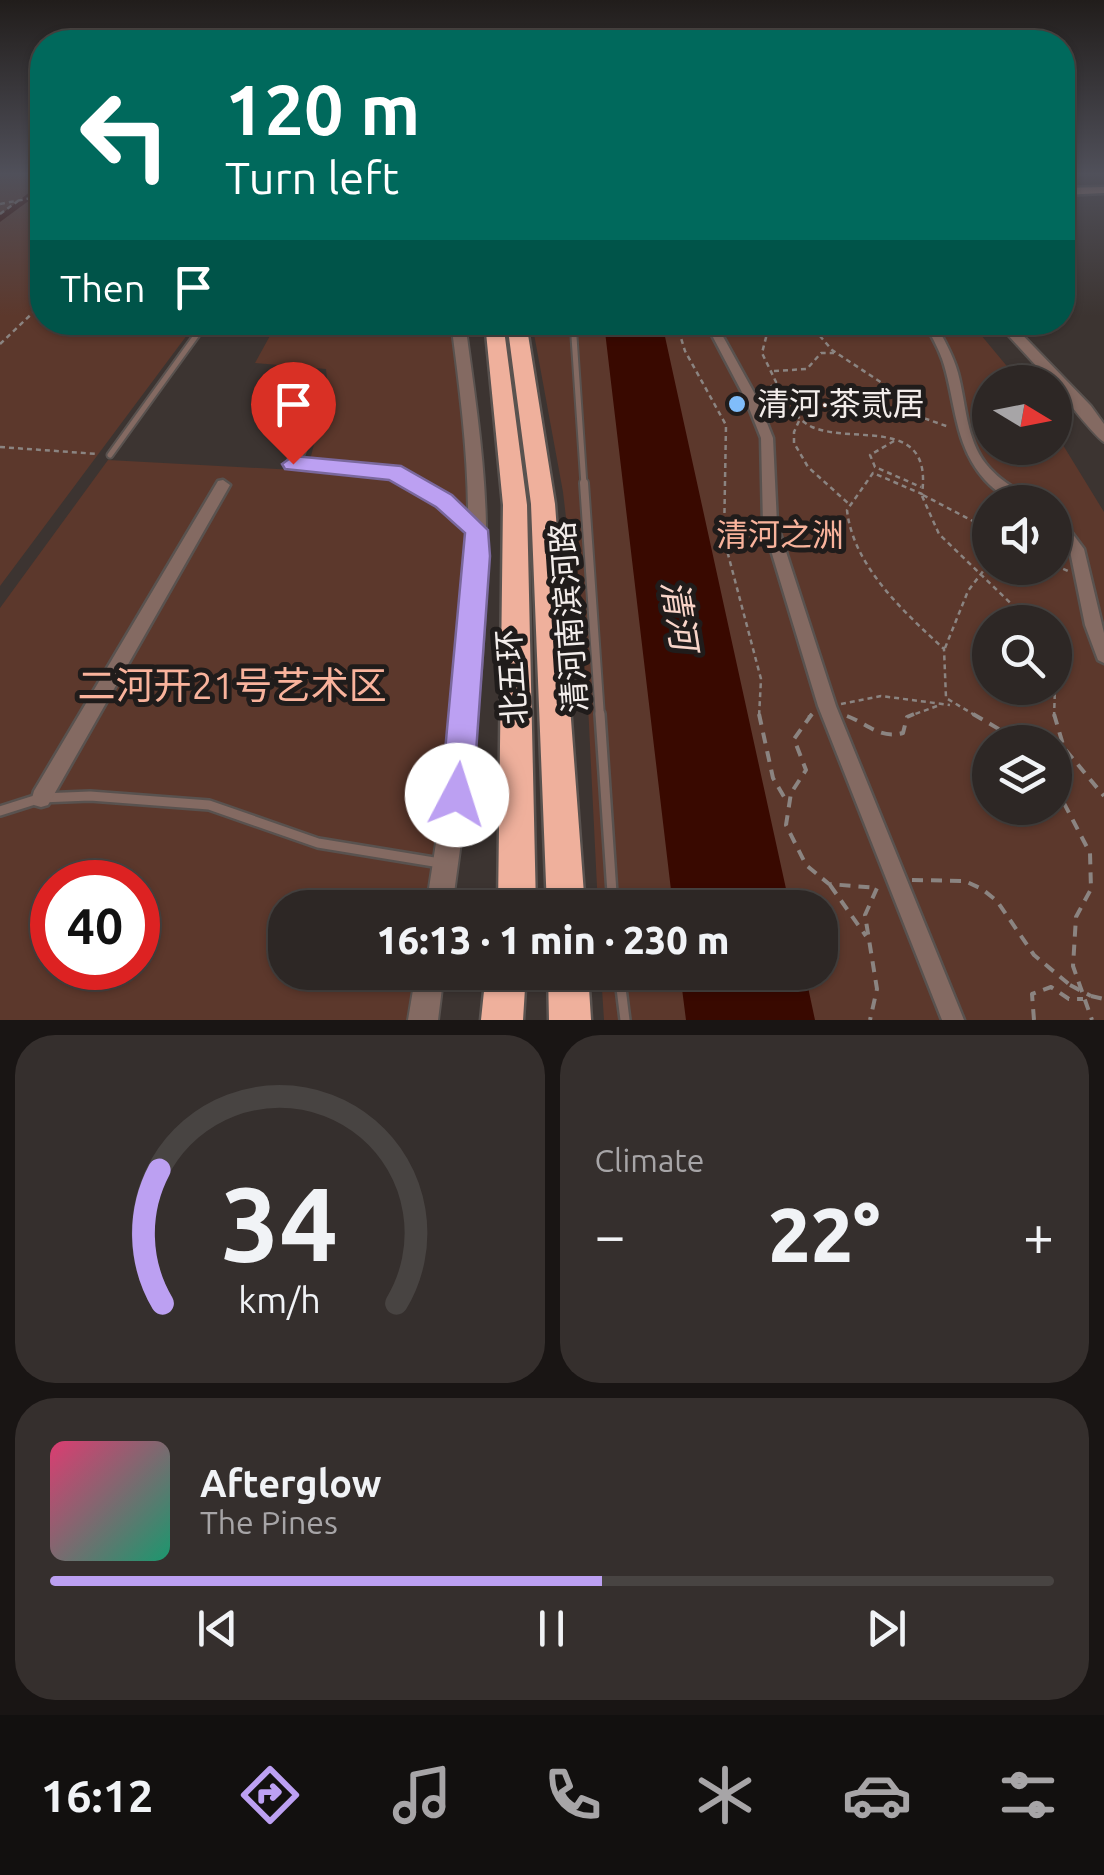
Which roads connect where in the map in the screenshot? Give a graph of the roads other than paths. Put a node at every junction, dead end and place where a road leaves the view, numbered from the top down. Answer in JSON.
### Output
{"nodes":[{"id":1,"x":197,"y":335,"type":"edge"},
{"id":2,"x":460,"y":335,"type":"edge"},
{"id":3,"x":495,"y":335,"type":"edge"},
{"id":4,"x":518,"y":335,"type":"edge"},
{"id":5,"x":573,"y":335,"type":"edge"},
{"id":6,"x":717,"y":335,"type":"edge"},
{"id":7,"x":937,"y":335,"type":"edge"},
{"id":8,"x":1014,"y":335,"type":"edge"},
{"id":9,"x":318,"y":380,"type":"dead end"},
{"id":10,"x":1086,"y":410,"type":"junction"},
{"id":11,"x":1104,"y":411,"type":"edge"},
{"id":12,"x":1104,"y":436,"type":"edge"},
{"id":13,"x":110,"y":455,"type":"road end"},
{"id":14,"x":995,"y":485,"type":"edge"},
{"id":15,"x":224,"y":486,"type":"dead end"},
{"id":16,"x":476,"y":530,"type":"junction"},
{"id":17,"x":1072,"y":543,"type":"edge"},
{"id":18,"x":1104,"y":655,"type":"edge"},
{"id":19,"x":41,"y":798,"type":"junction"},
{"id":20,"x":0,"y":811,"type":"edge"},
{"id":21,"x":446,"y":864,"type":"junction"},
{"id":22,"x":442,"y":890,"type":"edge"},
{"id":23,"x":515,"y":890,"type":"edge"},
{"id":24,"x":566,"y":890,"type":"edge"},
{"id":25,"x":612,"y":890,"type":"edge"},
{"id":26,"x":427,"y":990,"type":"edge"},
{"id":27,"x":504,"y":990,"type":"edge"},
{"id":28,"x":516,"y":990,"type":"edge"},
{"id":29,"x":569,"y":990,"type":"edge"},
{"id":30,"x":621,"y":990,"type":"edge"},
{"id":31,"x":423,"y":1020,"type":"edge"},
{"id":32,"x":502,"y":1020,"type":"edge"},
{"id":33,"x":515,"y":1020,"type":"edge"},
{"id":34,"x":570,"y":1020,"type":"edge"},
{"id":35,"x":625,"y":1020,"type":"edge"},
{"id":36,"x":953,"y":1020,"type":"edge"}],
"edges":[{"from":1,"to":13,"type":"lane"},
{"from":2,"to":16,"type":"street"},
{"from":3,"to":23,"type":"highway","name":"北五环"},
{"from":4,"to":24,"type":"highway","name":"北五环"},
{"from":5,"to":25,"type":"lane","name":"清河南滨河路"},
{"from":6,"to":36,"type":"street"},
{"from":7,"to":14,"type":"street"},
{"from":8,"to":10,"type":"street"},
{"from":9,"to":16,"type":"street"},
{"from":10,"to":11,"type":"street"},
{"from":10,"to":12,"type":"street"},
{"from":15,"to":19,"type":"street"},
{"from":16,"to":21,"type":"street"},
{"from":17,"to":18,"type":"street"},
{"from":19,"to":20,"type":"lane"},
{"from":19,"to":21,"type":"lane"},
{"from":21,"to":22,"type":"street"},
{"from":26,"to":31,"type":"street"},
{"from":27,"to":32,"type":"highway"},
{"from":28,"to":33,"type":"highway"},
{"from":29,"to":34,"type":"highway"},
{"from":30,"to":35,"type":"lane"}]}
